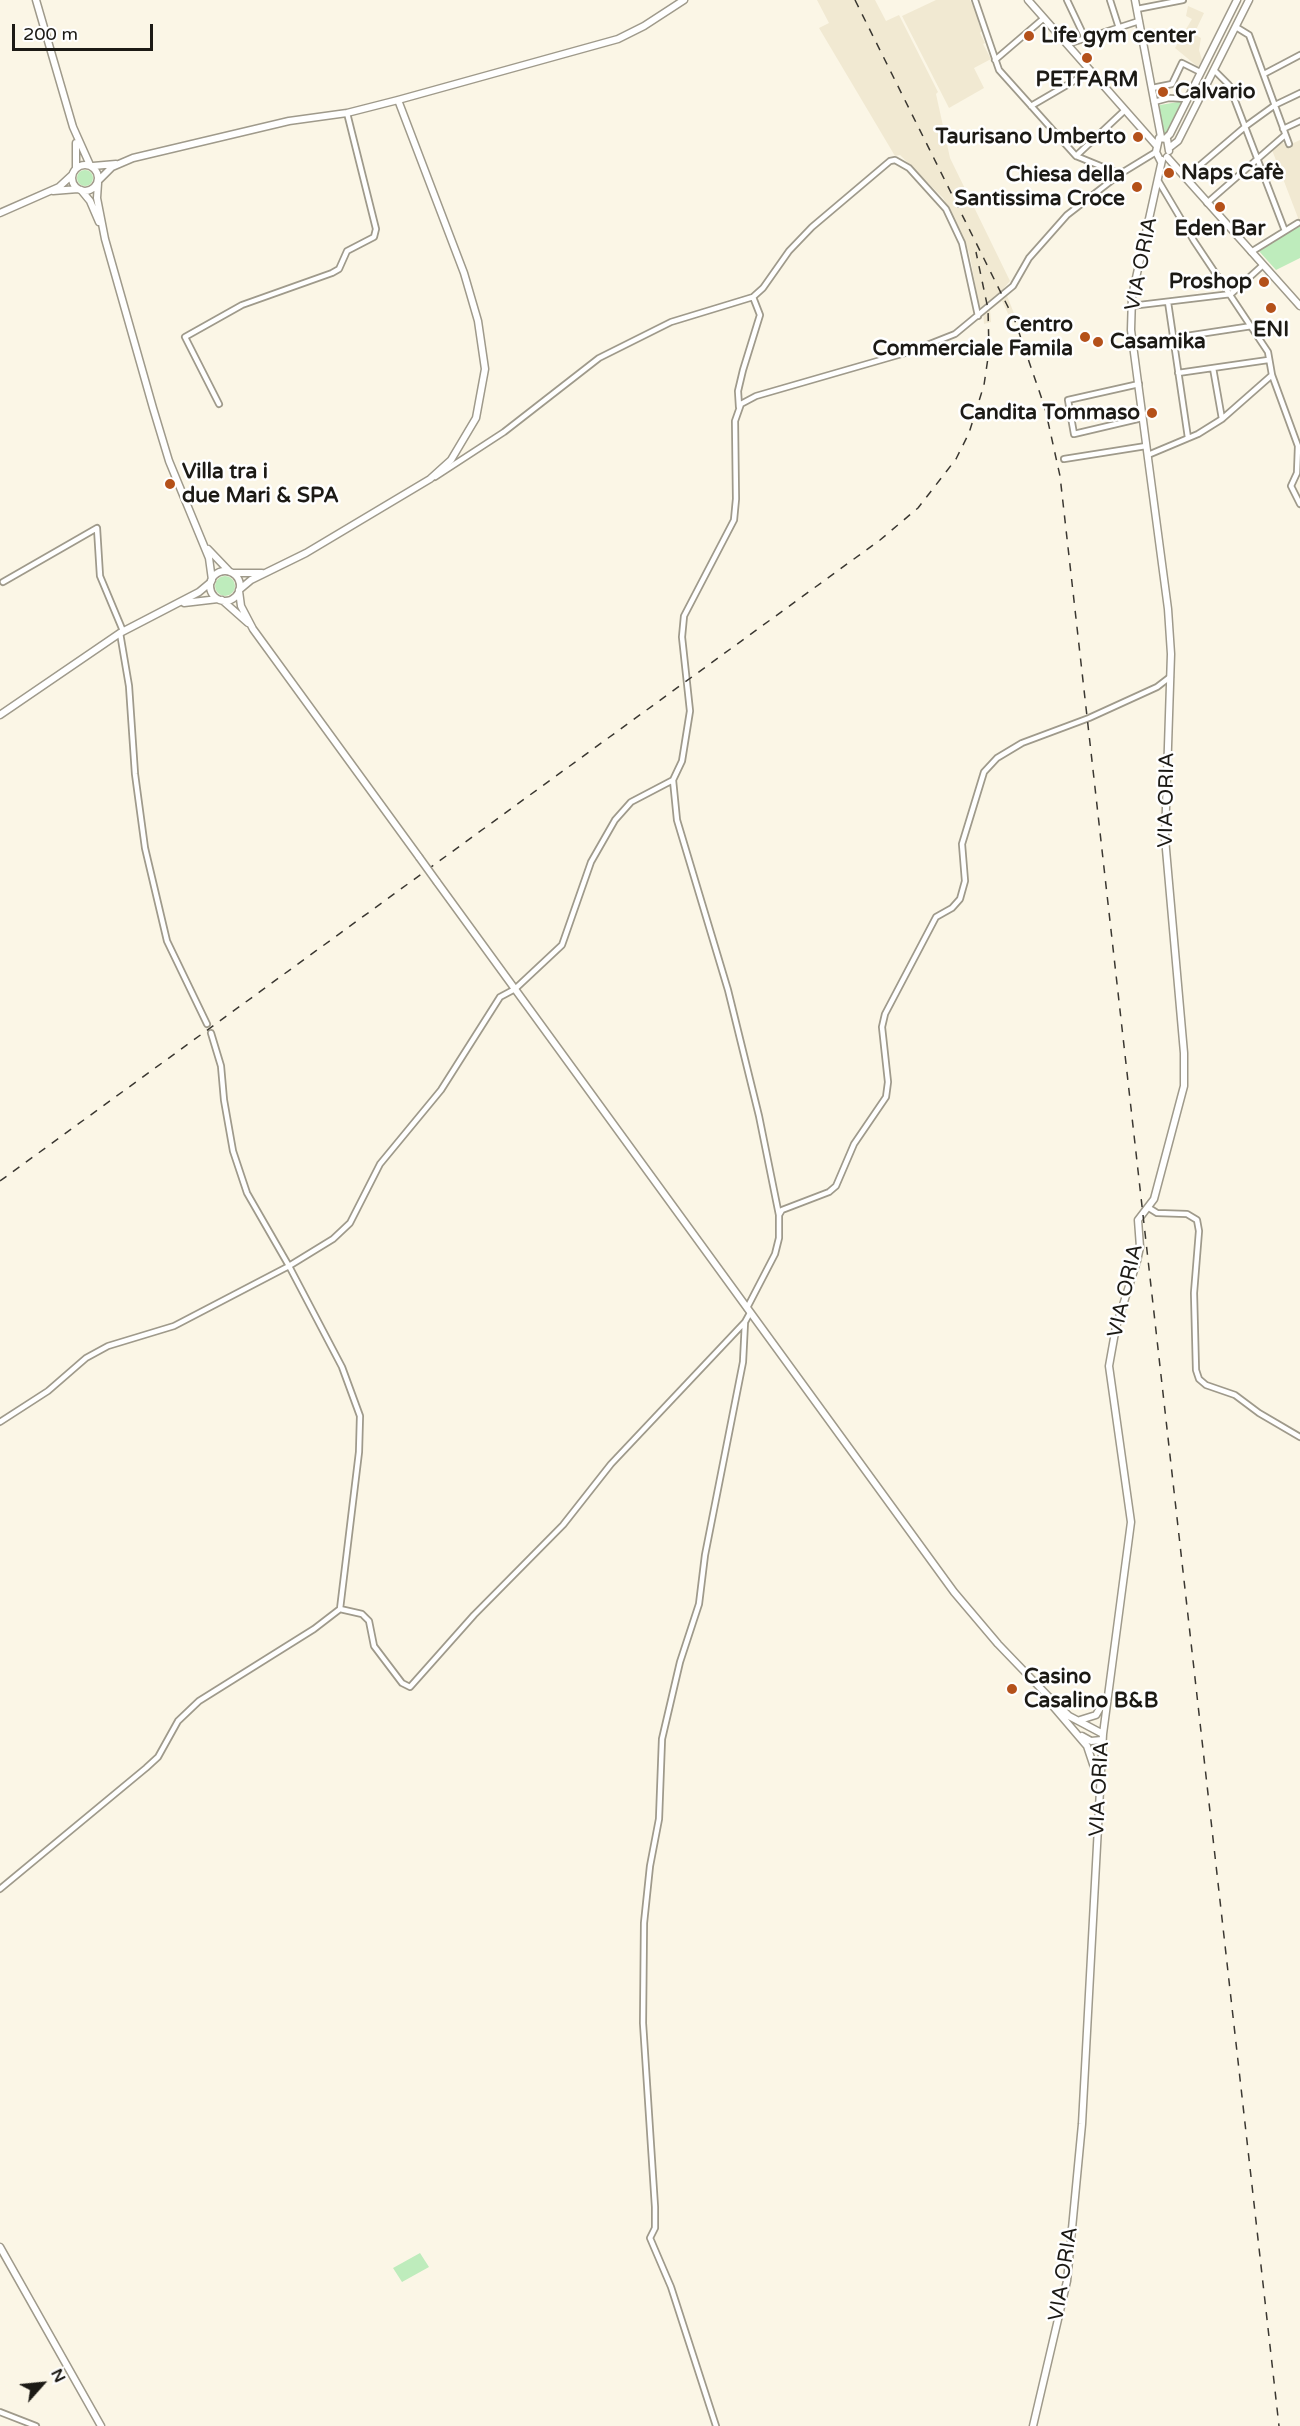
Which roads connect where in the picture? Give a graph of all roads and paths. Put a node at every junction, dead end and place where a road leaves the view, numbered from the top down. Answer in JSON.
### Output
{"nodes":[{"id":1,"x":36,"y":0,"type":"edge"},
{"id":2,"x":684,"y":0,"type":"edge"},
{"id":3,"x":975,"y":0,"type":"edge"},
{"id":4,"x":1029,"y":0,"type":"edge"},
{"id":5,"x":1067,"y":0,"type":"edge"},
{"id":6,"x":1110,"y":0,"type":"edge"},
{"id":7,"x":1135,"y":0,"type":"edge"},
{"id":8,"x":1179,"y":0,"type":"edge"},
{"id":9,"x":1237,"y":0,"type":"edge"},
{"id":10,"x":1249,"y":0,"type":"edge"},
{"id":11,"x":1137,"y":9,"type":"junction"},
{"id":12,"x":1044,"y":18,"type":"junction"},
{"id":13,"x":1139,"y":21,"type":"junction"},
{"id":14,"x":1236,"y":27,"type":"junction"},
{"id":15,"x":1119,"y":28,"type":"junction"},
{"id":16,"x":1085,"y":38,"type":"junction"},
{"id":17,"x":1068,"y":44,"type":"junction"},
{"id":18,"x":1300,"y":55,"type":"edge"},
{"id":19,"x":995,"y":60,"type":"junction"},
{"id":20,"x":1091,"y":71,"type":"junction"},
{"id":21,"x":1215,"y":71,"type":"junction"},
{"id":22,"x":1200,"y":72,"type":"junction"},
{"id":23,"x":1264,"y":74,"type":"junction"},
{"id":24,"x":1152,"y":88,"type":"junction"},
{"id":25,"x":1300,"y":93,"type":"edge"},
{"id":26,"x":1187,"y":99,"type":"junction"},
{"id":27,"x":398,"y":100,"type":"junction"},
{"id":28,"x":1154,"y":102,"type":"junction"},
{"id":29,"x":1275,"y":105,"type":"junction"},
{"id":30,"x":1031,"y":106,"type":"junction"},
{"id":31,"x":1125,"y":110,"type":"junction"},
{"id":32,"x":347,"y":113,"type":"junction"},
{"id":33,"x":1300,"y":121,"type":"edge"},
{"id":34,"x":1246,"y":126,"type":"junction"},
{"id":35,"x":73,"y":127,"type":"junction"},
{"id":36,"x":1283,"y":129,"type":"junction"},
{"id":37,"x":1285,"y":135,"type":"junction"},
{"id":38,"x":1163,"y":137,"type":"junction"},
{"id":39,"x":1289,"y":144,"type":"dead end"},
{"id":40,"x":1155,"y":146,"type":"junction"},
{"id":41,"x":1170,"y":148,"type":"junction"},
{"id":42,"x":1076,"y":156,"type":"junction"},
{"id":43,"x":1257,"y":158,"type":"junction"},
{"id":44,"x":1163,"y":160,"type":"junction"},
{"id":45,"x":120,"y":163,"type":"junction"},
{"id":46,"x":92,"y":166,"type":"junction"},
{"id":47,"x":74,"y":172,"type":"junction"},
{"id":48,"x":1120,"y":174,"type":"junction"},
{"id":49,"x":1185,"y":178,"type":"junction"},
{"id":50,"x":98,"y":182,"type":"junction"},
{"id":51,"x":1159,"y":182,"type":"junction"},
{"id":52,"x":80,"y":190,"type":"junction"},
{"id":53,"x":50,"y":192,"type":"junction"},
{"id":54,"x":1207,"y":203,"type":"junction"},
{"id":55,"x":0,"y":213,"type":"edge"},
{"id":56,"x":1298,"y":223,"type":"dead end"},
{"id":57,"x":1285,"y":231,"type":"junction"},
{"id":58,"x":105,"y":239,"type":"junction"},
{"id":59,"x":1251,"y":252,"type":"junction"},
{"id":60,"x":1263,"y":265,"type":"junction"},
{"id":61,"x":1231,"y":294,"type":"junction"},
{"id":62,"x":753,"y":297,"type":"junction"},
{"id":63,"x":1298,"y":301,"type":"edge"},
{"id":64,"x":1168,"y":302,"type":"junction"},
{"id":65,"x":1131,"y":306,"type":"junction"},
{"id":66,"x":978,"y":316,"type":"junction"},
{"id":67,"x":1252,"y":326,"type":"junction"},
{"id":68,"x":1173,"y":338,"type":"junction"},
{"id":69,"x":1268,"y":360,"type":"junction"},
{"id":70,"x":1213,"y":368,"type":"junction"},
{"id":71,"x":1179,"y":373,"type":"junction"},
{"id":72,"x":1272,"y":375,"type":"junction"},
{"id":73,"x":1138,"y":384,"type":"junction"},
{"id":74,"x":219,"y":404,"type":"dead end"},
{"id":75,"x":739,"y":407,"type":"junction"},
{"id":76,"x":1142,"y":418,"type":"junction"},
{"id":77,"x":1222,"y":419,"type":"junction"},
{"id":78,"x":1188,"y":438,"type":"junction"},
{"id":79,"x":1146,"y":446,"type":"junction"},
{"id":80,"x":1148,"y":455,"type":"junction"},
{"id":81,"x":1064,"y":459,"type":"dead end"},
{"id":82,"x":430,"y":480,"type":"junction"},
{"id":83,"x":1300,"y":504,"type":"edge"},
{"id":84,"x":201,"y":538,"type":"junction"},
{"id":85,"x":268,"y":572,"type":"junction"},
{"id":86,"x":231,"y":573,"type":"junction"},
{"id":87,"x":212,"y":581,"type":"junction"},
{"id":88,"x":3,"y":582,"type":"dead end"},
{"id":89,"x":239,"y":590,"type":"junction"},
{"id":90,"x":221,"y":600,"type":"junction"},
{"id":91,"x":175,"y":605,"type":"junction"},
{"id":92,"x":253,"y":629,"type":"junction"},
{"id":93,"x":122,"y":632,"type":"junction"},
{"id":94,"x":1170,"y":677,"type":"junction"},
{"id":95,"x":0,"y":715,"type":"edge"},
{"id":96,"x":673,"y":780,"type":"junction"},
{"id":97,"x":515,"y":989,"type":"junction"},
{"id":98,"x":207,"y":1024,"type":"dead end"},
{"id":99,"x":211,"y":1033,"type":"dead end"},
{"id":100,"x":1149,"y":1208,"type":"junction"},
{"id":101,"x":779,"y":1215,"type":"junction"},
{"id":102,"x":290,"y":1266,"type":"junction"},
{"id":103,"x":749,"y":1310,"type":"junction"},
{"id":104,"x":745,"y":1322,"type":"junction"},
{"id":105,"x":0,"y":1422,"type":"edge"},
{"id":106,"x":1300,"y":1437,"type":"edge"},
{"id":107,"x":340,"y":1609,"type":"junction"},
{"id":108,"x":1018,"y":1666,"type":"junction"},
{"id":109,"x":1108,"y":1692,"type":"junction"},
{"id":110,"x":1069,"y":1716,"type":"junction"},
{"id":111,"x":1079,"y":1734,"type":"junction"},
{"id":112,"x":1102,"y":1737,"type":"junction"},
{"id":113,"x":1099,"y":1782,"type":"junction"},
{"id":114,"x":0,"y":1888,"type":"edge"},
{"id":115,"x":0,"y":2247,"type":"edge"},
{"id":116,"x":0,"y":2412,"type":"edge"},
{"id":117,"x":36,"y":2426,"type":"edge"},
{"id":118,"x":100,"y":2426,"type":"edge"},
{"id":119,"x":716,"y":2426,"type":"edge"},
{"id":120,"x":1033,"y":2426,"type":"edge"}],
"edges":[{"from":1,"to":35,"type":"main road"},
{"from":2,"to":27,"type":"main road"},
{"from":3,"to":19,"type":"street"},
{"from":4,"to":12,"type":"main road"},
{"from":5,"to":16,"type":"street"},
{"from":6,"to":15,"type":"street"},
{"from":7,"to":11,"type":"main road"},
{"from":8,"to":11,"type":"street"},
{"from":9,"to":22,"type":"main road"},
{"from":10,"to":14,"type":"main road","name":"VIA ORIA"},
{"from":11,"to":13,"type":"main road"},
{"from":12,"to":17,"type":"main road"},
{"from":12,"to":19,"type":"street"},
{"from":13,"to":15,"type":"street"},
{"from":13,"to":24,"type":"main road"},
{"from":14,"to":21,"type":"main road","name":"VIA ORIA"},
{"from":14,"to":23,"type":"street"},
{"from":15,"to":16,"type":"street"},
{"from":16,"to":17,"type":"street"},
{"from":17,"to":20,"type":"main road"},
{"from":18,"to":23,"type":"street"},
{"from":19,"to":30,"type":"street"},
{"from":20,"to":30,"type":"street"},
{"from":20,"to":31,"type":"main road"},
{"from":21,"to":34,"type":"street"},
{"from":21,"to":41,"type":"main road","name":"VIA ORIA"},
{"from":22,"to":24,"type":"street"},
{"from":22,"to":26,"type":"main road"},
{"from":23,"to":29,"type":"street"},
{"from":24,"to":28,"type":"main road"},
{"from":25,"to":29,"type":"street"},
{"from":26,"to":28,"type":"street"},
{"from":26,"to":38,"type":"main road"},
{"from":27,"to":32,"type":"main road"},
{"from":27,"to":82,"type":"main road"},
{"from":28,"to":38,"type":"main road"},
{"from":29,"to":34,"type":"street"},
{"from":29,"to":36,"type":"street"},
{"from":30,"to":42,"type":"street"},
{"from":31,"to":40,"type":"main road"},
{"from":31,"to":42,"type":"street"},
{"from":32,"to":45,"type":"main road"},
{"from":32,"to":74,"type":"street"},
{"from":33,"to":36,"type":"street"},
{"from":34,"to":43,"type":"street"},
{"from":34,"to":49,"type":"street"},
{"from":35,"to":46,"type":"main road"},
{"from":35,"to":47,"type":"main road"},
{"from":36,"to":37,"type":"street"},
{"from":37,"to":39,"type":"street"},
{"from":37,"to":43,"type":"street"},
{"from":38,"to":40,"type":"main road"},
{"from":38,"to":41,"type":"main road"},
{"from":40,"to":44,"type":"main road"},
{"from":40,"to":48,"type":"street"},
{"from":41,"to":44,"type":"main road","name":"VIA ORIA"},
{"from":42,"to":48,"type":"street"},
{"from":43,"to":54,"type":"street"},
{"from":43,"to":57,"type":"street"},
{"from":44,"to":49,"type":"main road"},
{"from":44,"to":51,"type":"main road","name":"VIA ORIA"},
{"from":45,"to":46,"type":"main road"},
{"from":45,"to":50,"type":"main road"},
{"from":46,"to":47,"type":"main road"},
{"from":46,"to":50,"type":"main road"},
{"from":47,"to":52,"type":"main road"},
{"from":47,"to":53,"type":"main road"},
{"from":48,"to":66,"type":"street"},
{"from":49,"to":54,"type":"main road"},
{"from":50,"to":52,"type":"main road"},
{"from":50,"to":58,"type":"main road"},
{"from":51,"to":61,"type":"street"},
{"from":51,"to":65,"type":"main road","name":"VIA ORIA"},
{"from":52,"to":53,"type":"main road"},
{"from":52,"to":58,"type":"main road"},
{"from":53,"to":55,"type":"main road"},
{"from":54,"to":59,"type":"main road"},
{"from":56,"to":57,"type":"street"},
{"from":57,"to":59,"type":"street"},
{"from":58,"to":84,"type":"main road"},
{"from":59,"to":60,"type":"main road"},
{"from":60,"to":61,"type":"street"},
{"from":60,"to":63,"type":"main road"},
{"from":61,"to":64,"type":"street"},
{"from":61,"to":67,"type":"street"},
{"from":62,"to":66,"type":"street"},
{"from":62,"to":75,"type":"street"},
{"from":62,"to":82,"type":"street"},
{"from":64,"to":65,"type":"street"},
{"from":64,"to":68,"type":"street"},
{"from":65,"to":73,"type":"main road","name":"VIA ORIA"},
{"from":66,"to":75,"type":"street"},
{"from":67,"to":68,"type":"street"},
{"from":67,"to":69,"type":"street"},
{"from":68,"to":71,"type":"street"},
{"from":69,"to":70,"type":"street"},
{"from":69,"to":72,"type":"street"},
{"from":70,"to":71,"type":"street"},
{"from":70,"to":77,"type":"street"},
{"from":71,"to":78,"type":"street"},
{"from":72,"to":77,"type":"street"},
{"from":72,"to":83,"type":"street"},
{"from":73,"to":76,"type":"main road","name":"VIA ORIA"},
{"from":73,"to":76,"type":"street"},
{"from":75,"to":96,"type":"street"},
{"from":76,"to":79,"type":"main road","name":"VIA ORIA"},
{"from":77,"to":78,"type":"street"},
{"from":78,"to":80,"type":"street"},
{"from":79,"to":80,"type":"main road","name":"VIA ORIA"},
{"from":79,"to":81,"type":"street"},
{"from":80,"to":94,"type":"main road","name":"VIA ORIA"},
{"from":82,"to":85,"type":"main road"},
{"from":84,"to":86,"type":"main road"},
{"from":84,"to":87,"type":"main road"},
{"from":85,"to":86,"type":"main road"},
{"from":85,"to":89,"type":"main road"},
{"from":86,"to":87,"type":"main road"},
{"from":86,"to":89,"type":"main road"},
{"from":87,"to":90,"type":"main road"},
{"from":87,"to":91,"type":"main road"},
{"from":88,"to":93,"type":"street"},
{"from":89,"to":90,"type":"main road"},
{"from":89,"to":92,"type":"main road"},
{"from":90,"to":91,"type":"main road"},
{"from":90,"to":92,"type":"main road"},
{"from":91,"to":93,"type":"main road"},
{"from":92,"to":97,"type":"main road","bridge":true},
{"from":93,"to":95,"type":"main road"},
{"from":93,"to":98,"type":"street"},
{"from":94,"to":100,"type":"main road","name":"VIA ORIA"},
{"from":94,"to":101,"type":"street"},
{"from":96,"to":97,"type":"street"},
{"from":96,"to":101,"type":"street"},
{"from":97,"to":102,"type":"street"},
{"from":97,"to":103,"type":"main road"},
{"from":99,"to":102,"type":"street"},
{"from":100,"to":106,"type":"street"},
{"from":100,"to":109,"type":"main road","name":"VIA ORIA"},
{"from":101,"to":103,"type":"street"},
{"from":102,"to":105,"type":"street"},
{"from":102,"to":107,"type":"street"},
{"from":103,"to":104,"type":"street"},
{"from":103,"to":108,"type":"main road"},
{"from":104,"to":107,"type":"street"},
{"from":104,"to":119,"type":"street"},
{"from":107,"to":114,"type":"street"},
{"from":108,"to":110,"type":"main road"},
{"from":108,"to":111,"type":"main road"},
{"from":109,"to":110,"type":"main road"},
{"from":109,"to":112,"type":"main road","name":"VIA ORIA"},
{"from":110,"to":112,"type":"main road"},
{"from":111,"to":112,"type":"main road"},
{"from":111,"to":113,"type":"main road"},
{"from":112,"to":113,"type":"main road","name":"VIA ORIA"},
{"from":113,"to":120,"type":"main road","name":"VIA ORIA"},
{"from":115,"to":118,"type":"main road"},
{"from":116,"to":117,"type":"street"}]}
